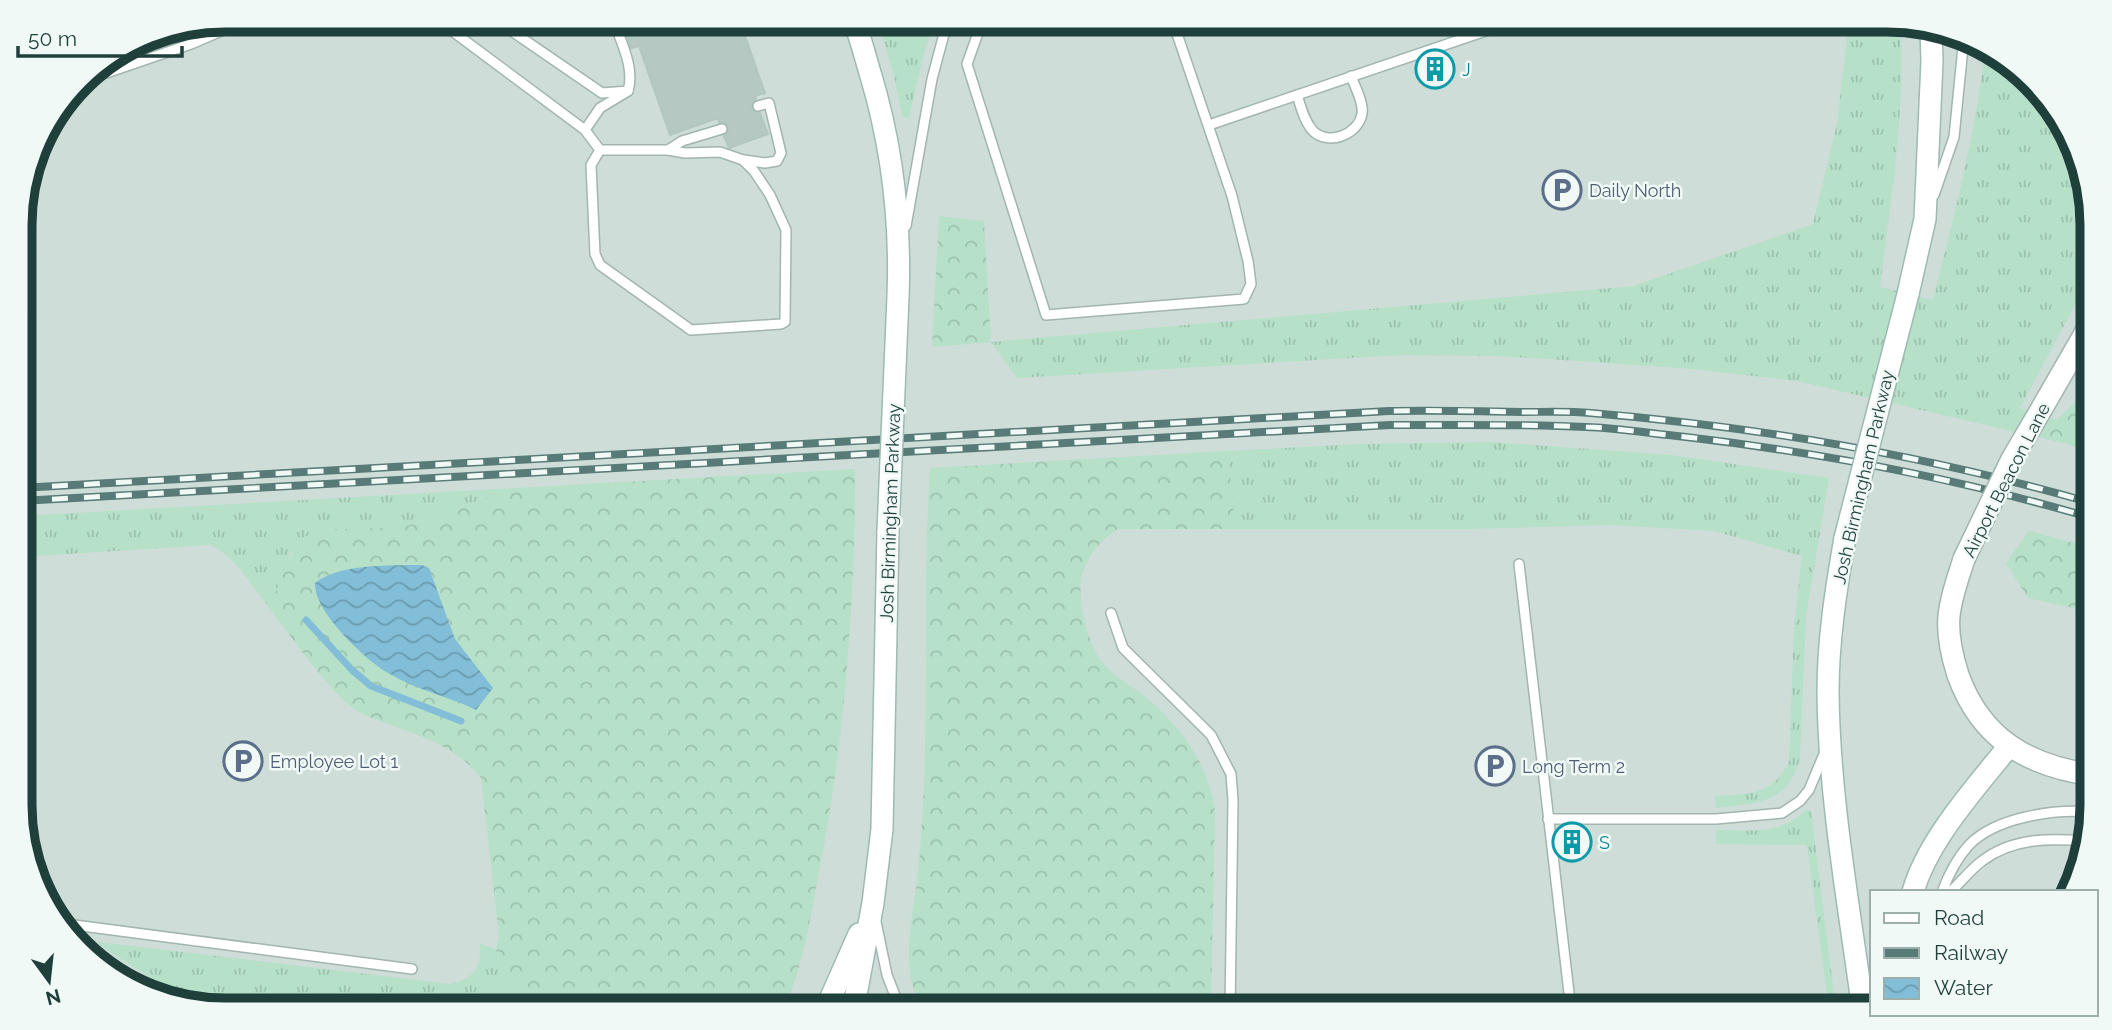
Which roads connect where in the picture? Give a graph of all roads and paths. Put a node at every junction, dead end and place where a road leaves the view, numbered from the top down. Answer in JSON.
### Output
{"nodes":[{"id":1,"x":219,"y":32,"type":"edge"},
{"id":2,"x":453,"y":32,"type":"edge"},
{"id":3,"x":514,"y":32,"type":"edge"},
{"id":4,"x":618,"y":32,"type":"edge"},
{"id":5,"x":857,"y":32,"type":"edge"},
{"id":6,"x":945,"y":32,"type":"edge"},
{"id":7,"x":978,"y":32,"type":"edge"},
{"id":8,"x":1177,"y":32,"type":"edge"},
{"id":9,"x":1480,"y":32,"type":"edge"},
{"id":10,"x":1924,"y":36,"type":"edge"},
{"id":11,"x":1931,"y":37,"type":"edge"},
{"id":12,"x":1963,"y":47,"type":"edge"},
{"id":13,"x":1932,"y":61,"type":"junction"},
{"id":14,"x":103,"y":74,"type":"edge"},
{"id":15,"x":1351,"y":76,"type":"junction"},
{"id":16,"x":628,"y":91,"type":"junction"},
{"id":17,"x":602,"y":93,"type":"junction"},
{"id":18,"x":1297,"y":95,"type":"junction"},
{"id":19,"x":758,"y":106,"type":"dead end"},
{"id":20,"x":600,"y":108,"type":"junction"},
{"id":21,"x":1209,"y":125,"type":"junction"},
{"id":22,"x":722,"y":129,"type":"dead end"},
{"id":23,"x":585,"y":130,"type":"junction"},
{"id":24,"x":600,"y":150,"type":"junction"},
{"id":25,"x":668,"y":150,"type":"junction"},
{"id":26,"x":743,"y":160,"type":"junction"},
{"id":27,"x":1925,"y":219,"type":"junction"},
{"id":28,"x":900,"y":263,"type":"junction"},
{"id":29,"x":2080,"y":341,"type":"edge"},
{"id":30,"x":1519,"y":564,"type":"dead end"},
{"id":31,"x":1111,"y":612,"type":"dead end"},
{"id":32,"x":1830,"y":733,"type":"junction"},
{"id":33,"x":2009,"y":746,"type":"junction"},
{"id":34,"x":2080,"y":772,"type":"edge"},
{"id":35,"x":2080,"y":811,"type":"edge"},
{"id":36,"x":1548,"y":819,"type":"junction"},
{"id":37,"x":2077,"y":841,"type":"edge"},
{"id":38,"x":1914,"y":890,"type":"edge"},
{"id":39,"x":1943,"y":890,"type":"edge"},
{"id":40,"x":1952,"y":890,"type":"edge"},
{"id":41,"x":873,"y":903,"type":"junction"},
{"id":42,"x":73,"y":925,"type":"edge"},
{"id":43,"x":412,"y":969,"type":"dead end"},
{"id":44,"x":831,"y":998,"type":"edge"},
{"id":45,"x":855,"y":998,"type":"edge"},
{"id":46,"x":896,"y":998,"type":"edge"},
{"id":47,"x":1230,"y":998,"type":"edge"},
{"id":48,"x":1570,"y":998,"type":"edge"},
{"id":49,"x":1861,"y":998,"type":"edge"}],
"edges":[{"from":1,"to":14,"type":"lane"},
{"from":2,"to":23,"type":"lane"},
{"from":3,"to":17,"type":"lane"},
{"from":4,"to":16,"type":"lane"},
{"from":5,"to":28,"type":"main road","name":"Josh Birmingham Parkway"},
{"from":6,"to":28,"type":"lane"},
{"from":7,"to":21,"type":"lane"},
{"from":8,"to":21,"type":"lane"},
{"from":9,"to":15,"type":"lane"},
{"from":10,"to":13,"type":"lane"},
{"from":11,"to":13,"type":"main road","name":"Josh Birmingham Parkway"},
{"from":12,"to":27,"type":"lane"},
{"from":13,"to":27,"type":"main road","name":"Josh Birmingham Parkway"},
{"from":15,"to":18,"type":"lane"},
{"from":15,"to":18,"type":"lane"},
{"from":16,"to":17,"type":"lane"},
{"from":16,"to":20,"type":"lane"},
{"from":17,"to":20,"type":"lane"},
{"from":18,"to":21,"type":"lane"},
{"from":19,"to":26,"type":"lane"},
{"from":20,"to":23,"type":"lane"},
{"from":22,"to":25,"type":"lane"},
{"from":23,"to":24,"type":"lane"},
{"from":24,"to":25,"type":"lane"},
{"from":24,"to":26,"type":"lane"},
{"from":25,"to":26,"type":"lane"},
{"from":27,"to":32,"type":"main road","name":"Josh Birmingham Parkway","bridge":true},
{"from":28,"to":41,"type":"main road","name":"Josh Birmingham Parkway","bridge":true},
{"from":29,"to":33,"type":"main road","name":"Airport Beacon Lane","bridge":true},
{"from":30,"to":36,"type":"lane"},
{"from":31,"to":47,"type":"lane"},
{"from":32,"to":36,"type":"lane"},
{"from":32,"to":49,"type":"main road","name":"Josh Birmingham Parkway"},
{"from":33,"to":34,"type":"main road","name":"Airport Beacon Lane"},
{"from":33,"to":38,"type":"main road"},
{"from":35,"to":39,"type":"lane"},
{"from":36,"to":48,"type":"lane"},
{"from":37,"to":40,"type":"lane"},
{"from":41,"to":44,"type":"main road"},
{"from":41,"to":45,"type":"main road","name":"Josh Birmingham Parkway"},
{"from":41,"to":46,"type":"lane"},
{"from":42,"to":43,"type":"lane"}]}
